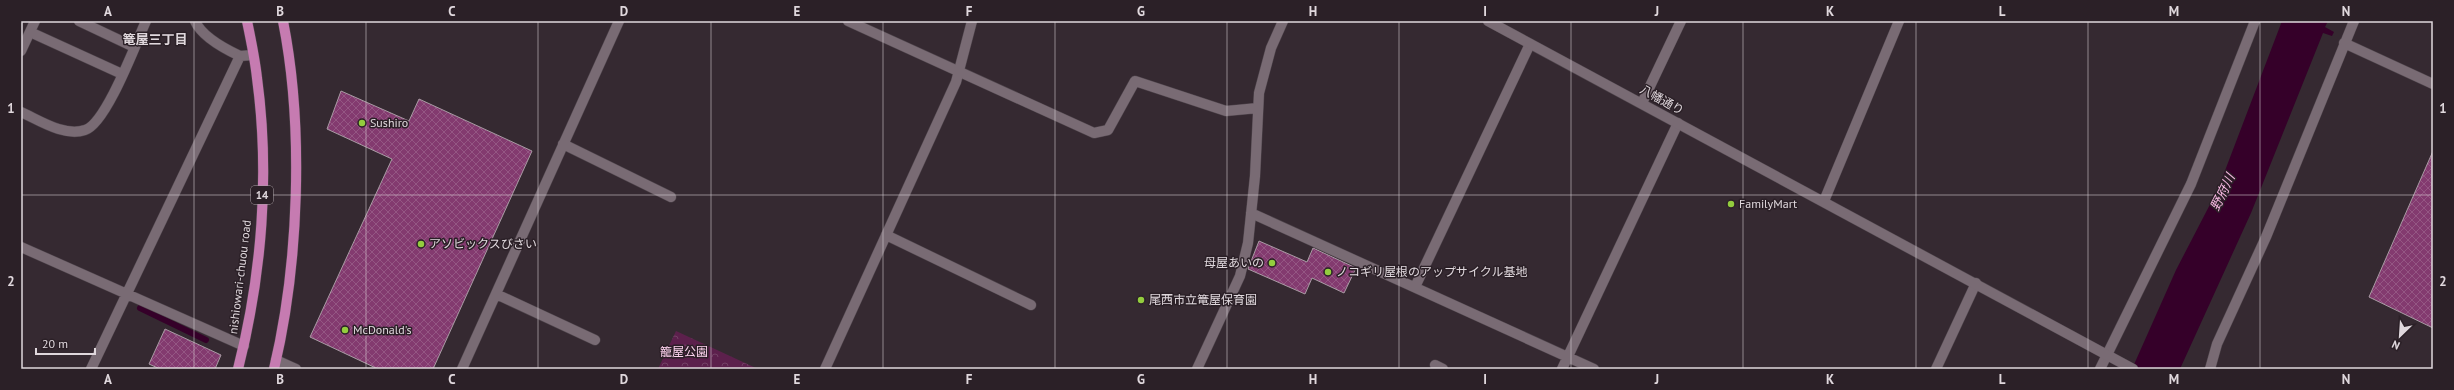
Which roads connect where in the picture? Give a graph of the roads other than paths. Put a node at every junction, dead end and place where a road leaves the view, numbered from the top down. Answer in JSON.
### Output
{"nodes":[{"id":1,"x":79,"y":21,"type":"edge"},
{"id":2,"x":146,"y":21,"type":"edge"},
{"id":3,"x":195,"y":21,"type":"edge"},
{"id":4,"x":247,"y":21,"type":"edge"},
{"id":5,"x":283,"y":21,"type":"edge"},
{"id":6,"x":619,"y":21,"type":"edge"},
{"id":7,"x":848,"y":21,"type":"edge"},
{"id":8,"x":972,"y":21,"type":"edge"},
{"id":9,"x":1283,"y":21,"type":"edge"},
{"id":10,"x":1488,"y":21,"type":"edge"},
{"id":11,"x":1681,"y":21,"type":"edge"},
{"id":12,"x":1899,"y":21,"type":"edge"},
{"id":13,"x":2255,"y":21,"type":"edge"},
{"id":14,"x":2354,"y":21,"type":"edge"},
{"id":15,"x":32,"y":25,"type":"edge"},
{"id":16,"x":2344,"y":43,"type":"junction"},
{"id":17,"x":1530,"y":44,"type":"junction"},
{"id":18,"x":22,"y":46,"type":"edge"},
{"id":19,"x":134,"y":47,"type":"junction"},
{"id":20,"x":253,"y":55,"type":"junction"},
{"id":21,"x":240,"y":56,"type":"junction"},
{"id":22,"x":959,"y":71,"type":"junction"},
{"id":23,"x":122,"y":74,"type":"junction"},
{"id":24,"x":2433,"y":84,"type":"edge"},
{"id":25,"x":1642,"y":103,"type":"junction"},
{"id":26,"x":1258,"y":108,"type":"junction"},
{"id":27,"x":21,"y":112,"type":"edge"},
{"id":28,"x":1678,"y":123,"type":"junction"},
{"id":29,"x":563,"y":144,"type":"junction"},
{"id":30,"x":671,"y":196,"type":"dead end"},
{"id":31,"x":1824,"y":202,"type":"junction"},
{"id":32,"x":1251,"y":213,"type":"junction"},
{"id":33,"x":886,"y":235,"type":"junction"},
{"id":34,"x":21,"y":247,"type":"edge"},
{"id":35,"x":1976,"y":283,"type":"junction"},
{"id":36,"x":1415,"y":287,"type":"junction"},
{"id":37,"x":126,"y":294,"type":"junction"},
{"id":38,"x":496,"y":294,"type":"junction"},
{"id":39,"x":1031,"y":305,"type":"dead end"},
{"id":40,"x":595,"y":340,"type":"dead end"},
{"id":41,"x":244,"y":346,"type":"junction"},
{"id":42,"x":2106,"y":355,"type":"junction"},
{"id":43,"x":1568,"y":357,"type":"junction"},
{"id":44,"x":275,"y":364,"type":"edge"},
{"id":45,"x":91,"y":369,"type":"edge"},
{"id":46,"x":238,"y":369,"type":"edge"},
{"id":47,"x":296,"y":369,"type":"edge"},
{"id":48,"x":462,"y":369,"type":"edge"},
{"id":49,"x":825,"y":369,"type":"edge"},
{"id":50,"x":1197,"y":369,"type":"edge"},
{"id":51,"x":1562,"y":369,"type":"edge"},
{"id":52,"x":1594,"y":369,"type":"edge"},
{"id":53,"x":1936,"y":369,"type":"edge"},
{"id":54,"x":2100,"y":369,"type":"edge"},
{"id":55,"x":2133,"y":369,"type":"edge"},
{"id":56,"x":2210,"y":369,"type":"edge"}],
"edges":[{"from":1,"to":19,"type":"street"},
{"from":2,"to":19,"type":"street"},
{"from":3,"to":21,"type":"street"},
{"from":4,"to":20,"type":"main road","name":"nishiowari-chuou road","number":"14"},
{"from":5,"to":44,"type":"main road"},
{"from":6,"to":29,"type":"street"},
{"from":7,"to":22,"type":"street"},
{"from":8,"to":22,"type":"street"},
{"from":9,"to":26,"type":"street"},
{"from":10,"to":17,"type":"street","name":"八幡通り"},
{"from":11,"to":25,"type":"street"},
{"from":12,"to":31,"type":"street"},
{"from":13,"to":42,"type":"street"},
{"from":14,"to":16,"type":"street"},
{"from":15,"to":18,"type":"street"},
{"from":15,"to":23,"type":"street"},
{"from":16,"to":24,"type":"street"},
{"from":16,"to":56,"type":"street"},
{"from":17,"to":25,"type":"street","name":"八幡通り"},
{"from":17,"to":36,"type":"street"},
{"from":19,"to":23,"type":"street"},
{"from":20,"to":21,"type":"street"},
{"from":20,"to":41,"type":"main road","name":"nishiowari-chuou road","number":"14"},
{"from":21,"to":37,"type":"street"},
{"from":22,"to":26,"type":"street"},
{"from":22,"to":33,"type":"street"},
{"from":23,"to":27,"type":"street"},
{"from":25,"to":28,"type":"street","name":"八幡通り"},
{"from":26,"to":32,"type":"street"},
{"from":28,"to":31,"type":"street","name":"八幡通り"},
{"from":28,"to":43,"type":"street"},
{"from":29,"to":30,"type":"street"},
{"from":29,"to":38,"type":"street"},
{"from":31,"to":35,"type":"street","name":"八幡通り"},
{"from":32,"to":36,"type":"street"},
{"from":32,"to":50,"type":"street"},
{"from":33,"to":39,"type":"street"},
{"from":33,"to":49,"type":"street"},
{"from":34,"to":37,"type":"street"},
{"from":35,"to":42,"type":"street","name":"八幡通り"},
{"from":35,"to":53,"type":"street"},
{"from":36,"to":43,"type":"street"},
{"from":37,"to":41,"type":"street"},
{"from":37,"to":45,"type":"street"},
{"from":38,"to":40,"type":"street"},
{"from":38,"to":48,"type":"street"},
{"from":41,"to":46,"type":"main road","name":"nishiowari-chuou road","number":"14"},
{"from":42,"to":54,"type":"street"},
{"from":42,"to":55,"type":"street","name":"八幡通り"},
{"from":43,"to":51,"type":"street"},
{"from":43,"to":52,"type":"street"},
{"from":44,"to":47,"type":"street"}]}
